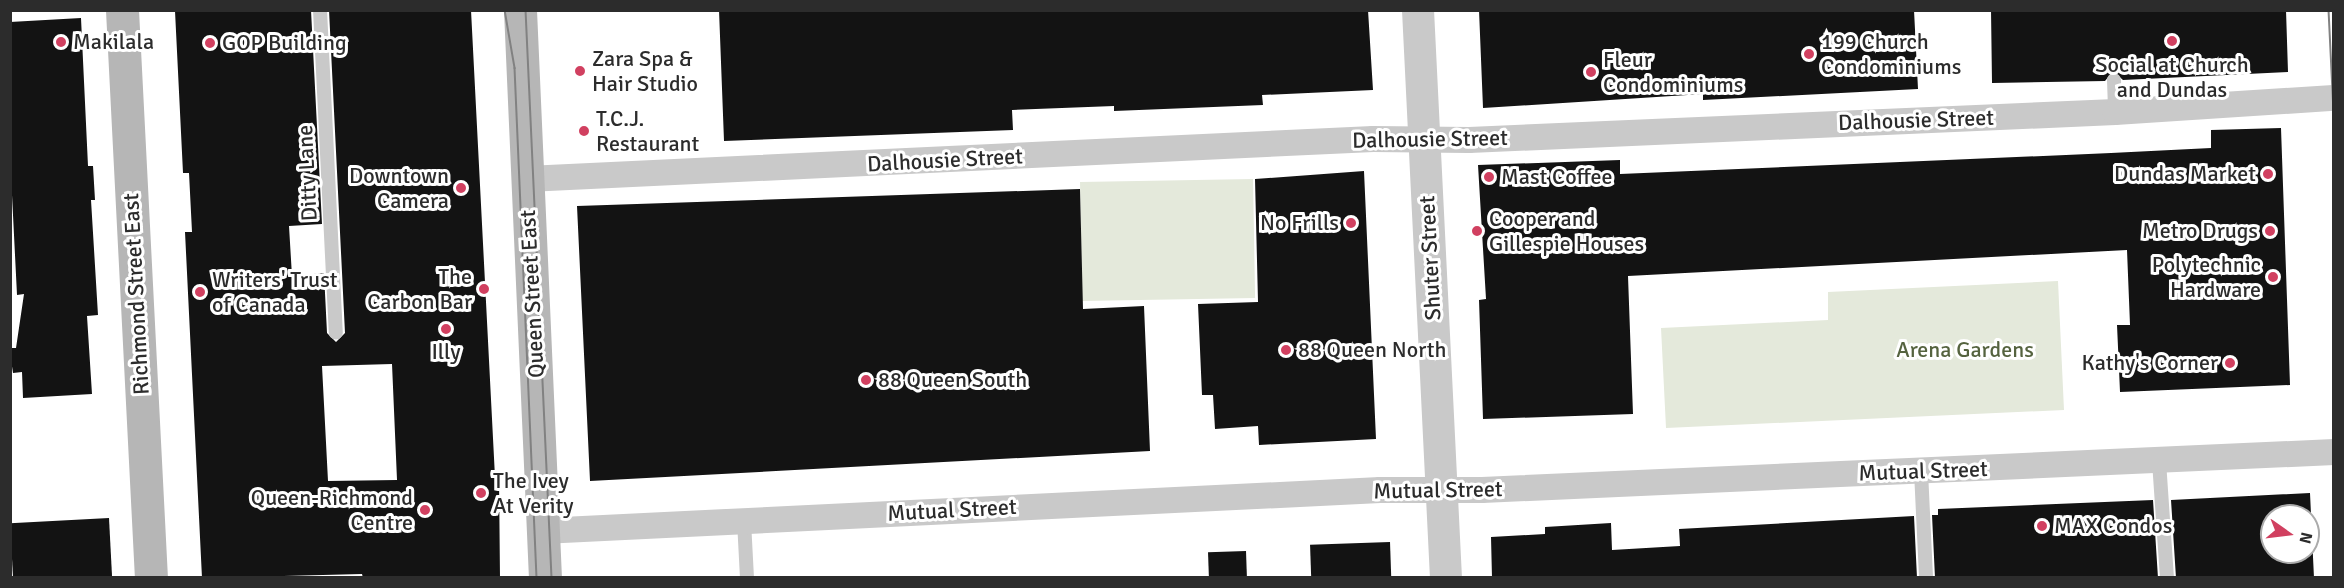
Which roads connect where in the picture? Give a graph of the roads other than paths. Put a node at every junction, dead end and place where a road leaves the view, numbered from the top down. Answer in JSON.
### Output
{"nodes":[{"id":1,"x":122,"y":10,"type":"edge"},
{"id":2,"x":320,"y":10,"type":"edge"},
{"id":3,"x":520,"y":10,"type":"edge"},
{"id":4,"x":1418,"y":10,"type":"edge"},
{"id":5,"x":2114,"y":80,"type":"dead end"},
{"id":6,"x":2334,"y":98,"type":"edge"},
{"id":7,"x":2115,"y":112,"type":"junction"},
{"id":8,"x":1423,"y":140,"type":"junction"},
{"id":9,"x":527,"y":179,"type":"junction"},
{"id":10,"x":336,"y":333,"type":"dead end"},
{"id":11,"x":2334,"y":452,"type":"edge"},
{"id":12,"x":2159,"y":461,"type":"junction"},
{"id":13,"x":1921,"y":471,"type":"junction"},
{"id":14,"x":1442,"y":490,"type":"junction"},
{"id":15,"x":744,"y":521,"type":"junction"},
{"id":16,"x":542,"y":531,"type":"junction"},
{"id":17,"x":151,"y":578,"type":"edge"},
{"id":18,"x":544,"y":578,"type":"edge"},
{"id":19,"x":747,"y":578,"type":"edge"},
{"id":20,"x":1446,"y":578,"type":"edge"},
{"id":21,"x":1926,"y":578,"type":"edge"},
{"id":22,"x":2167,"y":578,"type":"edge"}],
"edges":[{"from":1,"to":17,"type":"main road","name":"Richmond Street East"},
{"from":2,"to":10,"type":"lane","name":"Ditty Lane"},
{"from":3,"to":9,"type":"main road","name":"Queen Street East"},
{"from":4,"to":8,"type":"street","name":"Shuter Street"},
{"from":5,"to":7,"type":"lane"},
{"from":6,"to":7,"type":"street","name":"Dalhousie Street"},
{"from":7,"to":8,"type":"street","name":"Dalhousie Street"},
{"from":8,"to":9,"type":"street","name":"Dalhousie Street"},
{"from":8,"to":14,"type":"street","name":"Shuter Street"},
{"from":9,"to":16,"type":"main road","name":"Queen Street East"},
{"from":11,"to":12,"type":"street","name":"Mutual Street"},
{"from":12,"to":13,"type":"street","name":"Mutual Street"},
{"from":12,"to":22,"type":"lane"},
{"from":13,"to":14,"type":"street","name":"Mutual Street"},
{"from":13,"to":21,"type":"lane"},
{"from":14,"to":15,"type":"street","name":"Mutual Street"},
{"from":14,"to":20,"type":"street","name":"Shuter Street"},
{"from":15,"to":16,"type":"street","name":"Mutual Street"},
{"from":15,"to":19,"type":"lane"},
{"from":16,"to":18,"type":"main road","name":"Queen Street East"}]}
